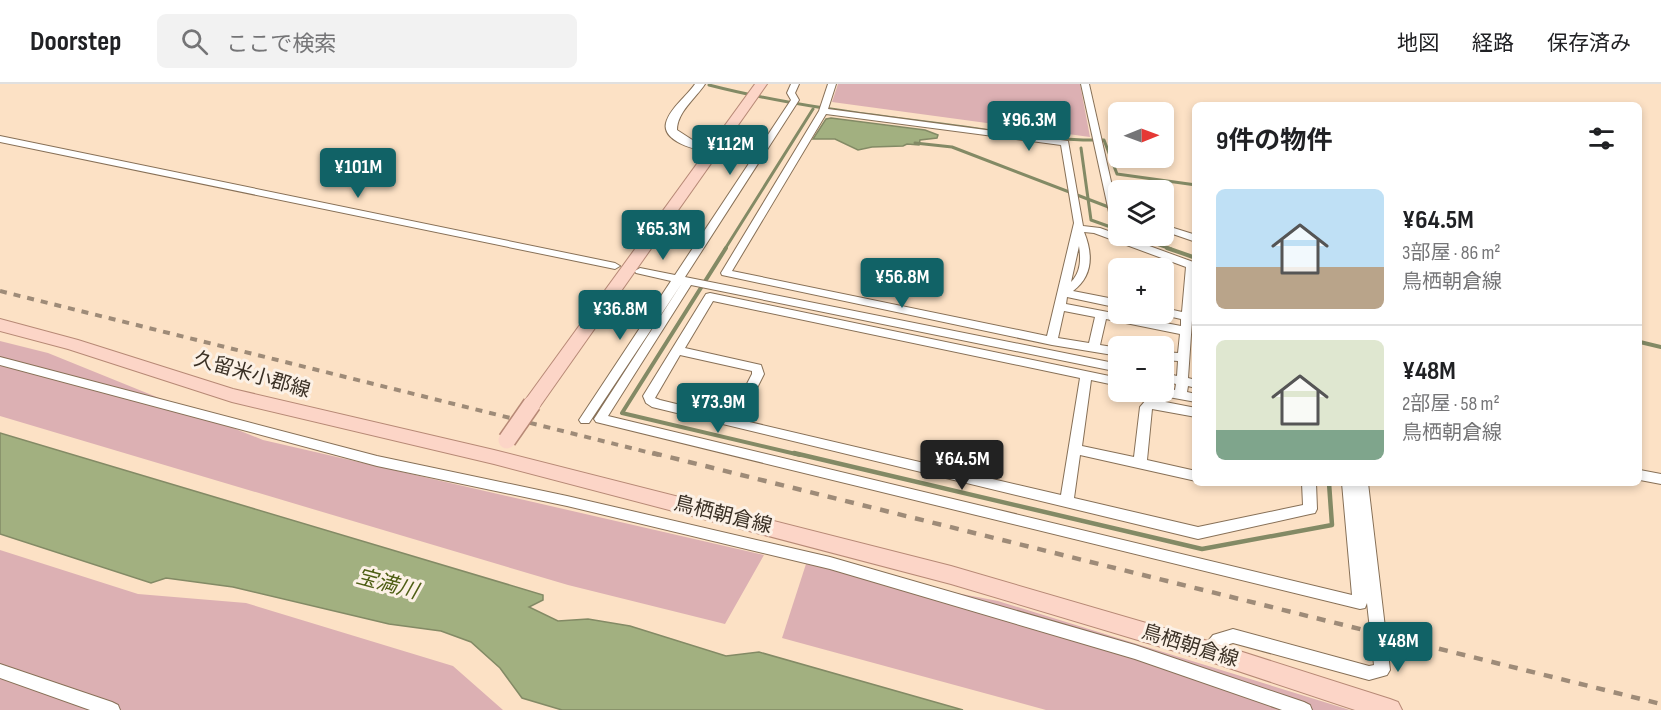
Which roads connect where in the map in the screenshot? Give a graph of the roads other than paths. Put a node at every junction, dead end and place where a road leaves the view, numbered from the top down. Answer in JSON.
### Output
{"nodes":[{"id":1,"x":700,"y":84,"type":"edge"},
{"id":2,"x":761,"y":84,"type":"edge"},
{"id":3,"x":795,"y":84,"type":"edge"},
{"id":4,"x":832,"y":84,"type":"edge"},
{"id":5,"x":1085,"y":84,"type":"edge"},
{"id":6,"x":823,"y":111,"type":"junction"},
{"id":7,"x":0,"y":139,"type":"edge"},
{"id":8,"x":715,"y":149,"type":"junction"},
{"id":9,"x":1108,"y":186,"type":"edge"},
{"id":10,"x":1078,"y":228,"type":"junction"},
{"id":11,"x":1174,"y":231,"type":"edge"},
{"id":12,"x":1192,"y":238,"type":"edge"},
{"id":13,"x":615,"y":266,"type":"dead end"},
{"id":14,"x":1192,"y":266,"type":"edge"},
{"id":15,"x":640,"y":271,"type":"dead end"},
{"id":16,"x":1192,"y":274,"type":"edge"},
{"id":17,"x":684,"y":280,"type":"junction"},
{"id":18,"x":1063,"y":293,"type":"junction"},
{"id":19,"x":1108,"y":302,"type":"edge"},
{"id":20,"x":1060,"y":307,"type":"junction"},
{"id":21,"x":1174,"y":314,"type":"edge"},
{"id":22,"x":1101,"y":315,"type":"junction"},
{"id":23,"x":1187,"y":317,"type":"junction"},
{"id":24,"x":0,"y":325,"type":"edge"},
{"id":25,"x":1186,"y":331,"type":"junction"},
{"id":26,"x":1052,"y":341,"type":"junction"},
{"id":27,"x":1094,"y":348,"type":"junction"},
{"id":28,"x":678,"y":350,"type":"junction"},
{"id":29,"x":1108,"y":350,"type":"edge"},
{"id":30,"x":0,"y":361,"type":"edge"},
{"id":31,"x":1188,"y":365,"type":"edge"},
{"id":32,"x":1108,"y":366,"type":"edge"},
{"id":33,"x":1086,"y":375,"type":"junction"},
{"id":34,"x":1174,"y":379,"type":"edge"},
{"id":35,"x":1108,"y":380,"type":"edge"},
{"id":36,"x":1182,"y":381,"type":"junction"},
{"id":37,"x":1192,"y":383,"type":"edge"},
{"id":38,"x":1174,"y":394,"type":"edge"},
{"id":39,"x":1181,"y":395,"type":"junction"},
{"id":40,"x":1192,"y":397,"type":"edge"},
{"id":41,"x":1192,"y":412,"type":"edge"},
{"id":42,"x":585,"y":420,"type":"dead end"},
{"id":43,"x":734,"y":422,"type":"junction"},
{"id":44,"x":1075,"y":449,"type":"junction"},
{"id":45,"x":494,"y":458,"type":"junction"},
{"id":46,"x":1140,"y":463,"type":"junction"},
{"id":47,"x":1192,"y":475,"type":"edge"},
{"id":48,"x":1642,"y":475,"type":"edge"},
{"id":49,"x":1661,"y":479,"type":"edge"},
{"id":50,"x":1309,"y":486,"type":"edge"},
{"id":51,"x":1350,"y":486,"type":"edge"},
{"id":52,"x":1361,"y":486,"type":"edge"},
{"id":53,"x":1067,"y":501,"type":"junction"},
{"id":54,"x":1361,"y":534,"type":"junction"},
{"id":55,"x":1208,"y":651,"type":"junction"},
{"id":56,"x":0,"y":671,"type":"edge"},
{"id":57,"x":112,"y":710,"type":"edge"},
{"id":58,"x":1304,"y":710,"type":"edge"},
{"id":59,"x":1390,"y":710,"type":"edge"}],
"edges":[{"from":1,"to":8,"type":"street"},
{"from":2,"to":8,"type":"main road"},
{"from":3,"to":17,"type":"street"},
{"from":4,"to":6,"type":"street"},
{"from":5,"to":9,"type":"street"},
{"from":6,"to":10,"type":"street"},
{"from":6,"to":26,"type":"street"},
{"from":7,"to":13,"type":"street"},
{"from":8,"to":45,"type":"main road","bridge":true},
{"from":10,"to":14,"type":"street"},
{"from":10,"to":18,"type":"street"},
{"from":11,"to":12,"type":"street"},
{"from":15,"to":17,"type":"street"},
{"from":16,"to":23,"type":"street"},
{"from":17,"to":32,"type":"street"},
{"from":17,"to":42,"type":"street"},
{"from":17,"to":54,"type":"street"},
{"from":18,"to":19,"type":"street"},
{"from":18,"to":20,"type":"street"},
{"from":20,"to":22,"type":"street"},
{"from":20,"to":26,"type":"street"},
{"from":21,"to":23,"type":"street"},
{"from":22,"to":25,"type":"street"},
{"from":22,"to":27,"type":"street"},
{"from":23,"to":25,"type":"street"},
{"from":24,"to":45,"type":"main road","name":"久留米小郡線"},
{"from":25,"to":31,"type":"street"},
{"from":26,"to":27,"type":"street"},
{"from":27,"to":29,"type":"street"},
{"from":28,"to":33,"type":"street"},
{"from":28,"to":43,"type":"street"},
{"from":28,"to":43,"type":"street"},
{"from":30,"to":58,"type":"street"},
{"from":31,"to":36,"type":"street"},
{"from":33,"to":35,"type":"street"},
{"from":33,"to":44,"type":"street"},
{"from":34,"to":36,"type":"street"},
{"from":36,"to":37,"type":"street"},
{"from":36,"to":39,"type":"street"},
{"from":38,"to":39,"type":"street"},
{"from":39,"to":40,"type":"street"},
{"from":41,"to":46,"type":"street"},
{"from":43,"to":53,"type":"street"},
{"from":44,"to":46,"type":"street"},
{"from":44,"to":53,"type":"street"},
{"from":45,"to":55,"type":"main road","name":"鳥栖朝倉線"},
{"from":46,"to":47,"type":"street"},
{"from":48,"to":49,"type":"street"},
{"from":50,"to":53,"type":"street"},
{"from":51,"to":54,"type":"street"},
{"from":52,"to":54,"type":"street"},
{"from":54,"to":55,"type":"street"},
{"from":55,"to":59,"type":"main road","name":"鳥栖朝倉線"},
{"from":56,"to":57,"type":"street"}]}
